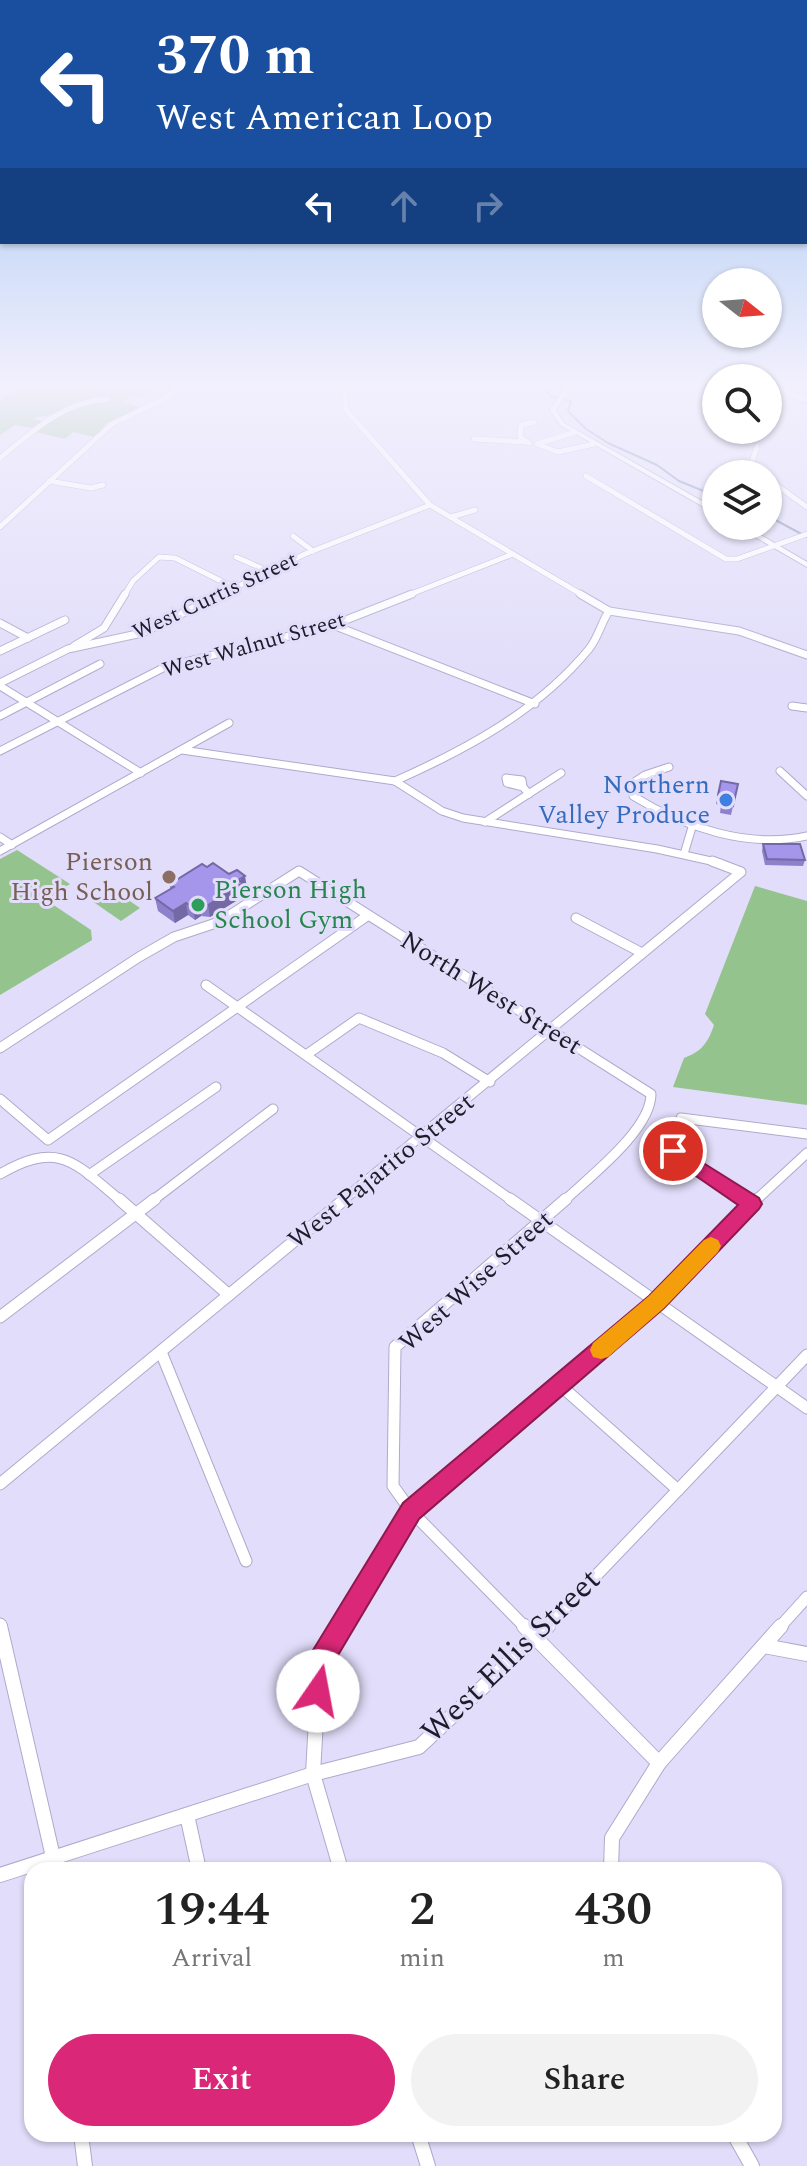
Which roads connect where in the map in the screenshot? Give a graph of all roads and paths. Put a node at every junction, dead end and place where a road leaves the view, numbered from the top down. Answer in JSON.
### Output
{"nodes":[{"id":1,"x":46,"y":484,"type":"edge"},
{"id":2,"x":67,"y":484,"type":"edge"},
{"id":3,"x":412,"y":484,"type":"edge"},
{"id":4,"x":599,"y":484,"type":"edge"},
{"id":5,"x":666,"y":484,"type":"edge"},
{"id":6,"x":103,"y":485,"type":"dead end"},
{"id":7,"x":782,"y":489,"type":"edge"},
{"id":8,"x":702,"y":504,"type":"edge"},
{"id":9,"x":430,"y":505,"type":"junction"},
{"id":10,"x":807,"y":507,"type":"edge"},
{"id":11,"x":475,"y":510,"type":"dead end"},
{"id":12,"x":451,"y":517,"type":"junction"},
{"id":13,"x":0,"y":527,"type":"edge"},
{"id":14,"x":807,"y":534,"type":"edge"},
{"id":15,"x":293,"y":536,"type":"dead end"},
{"id":16,"x":765,"y":540,"type":"edge"},
{"id":17,"x":774,"y":545,"type":"junction"},
{"id":18,"x":313,"y":551,"type":"junction"},
{"id":19,"x":513,"y":554,"type":"junction"},
{"id":20,"x":236,"y":557,"type":"dead end"},
{"id":21,"x":807,"y":565,"type":"edge"},
{"id":22,"x":268,"y":571,"type":"junction"},
{"id":23,"x":233,"y":587,"type":"junction"},
{"id":24,"x":609,"y":611,"type":"junction"},
{"id":25,"x":65,"y":620,"type":"dead end"},
{"id":26,"x":0,"y":623,"type":"edge"},
{"id":27,"x":333,"y":625,"type":"junction"},
{"id":28,"x":28,"y":638,"type":"junction"},
{"id":29,"x":68,"y":649,"type":"junction"},
{"id":30,"x":0,"y":651,"type":"edge"},
{"id":31,"x":807,"y":655,"type":"edge"},
{"id":32,"x":100,"y":664,"type":"dead end"},
{"id":33,"x":0,"y":684,"type":"edge"},
{"id":34,"x":27,"y":702,"type":"junction"},
{"id":35,"x":535,"y":704,"type":"junction"},
{"id":36,"x":792,"y":706,"type":"dead end"},
{"id":37,"x":807,"y":708,"type":"edge"},
{"id":38,"x":0,"y":716,"type":"edge"},
{"id":39,"x":58,"y":720,"type":"junction"},
{"id":40,"x":229,"y":723,"type":"dead end"},
{"id":41,"x":182,"y":750,"type":"junction"},
{"id":42,"x":0,"y":751,"type":"edge"},
{"id":43,"x":669,"y":767,"type":"dead end"},
{"id":44,"x":780,"y":771,"type":"dead end"},
{"id":45,"x":141,"y":773,"type":"junction"},
{"id":46,"x":561,"y":773,"type":"dead end"},
{"id":47,"x":395,"y":781,"type":"junction"},
{"id":48,"x":523,"y":787,"type":"dead end"},
{"id":49,"x":529,"y":794,"type":"junction"},
{"id":50,"x":807,"y":796,"type":"edge"},
{"id":51,"x":485,"y":822,"type":"junction"},
{"id":52,"x":693,"y":824,"type":"junction"},
{"id":53,"x":807,"y":836,"type":"edge"},
{"id":54,"x":0,"y":837,"type":"edge"},
{"id":55,"x":12,"y":845,"type":"junction"},
{"id":56,"x":0,"y":851,"type":"edge"},
{"id":57,"x":684,"y":854,"type":"junction"},
{"id":58,"x":367,"y":916,"type":"junction"},
{"id":59,"x":576,"y":918,"type":"dead end"},
{"id":60,"x":642,"y":953,"type":"junction"},
{"id":61,"x":206,"y":985,"type":"dead end"},
{"id":62,"x":237,"y":1006,"type":"junction"},
{"id":63,"x":550,"y":1029,"type":"junction"},
{"id":64,"x":0,"y":1048,"type":"edge"},
{"id":65,"x":306,"y":1055,"type":"junction"},
{"id":66,"x":490,"y":1082,"type":"junction"},
{"id":67,"x":644,"y":1086,"type":"joint"},
{"id":68,"x":216,"y":1087,"type":"dead end"},
{"id":69,"x":0,"y":1099,"type":"edge"},
{"id":70,"x":273,"y":1109,"type":"dead end"},
{"id":71,"x":807,"y":1134,"type":"edge"},
{"id":72,"x":422,"y":1137,"type":"junction"},
{"id":73,"x":807,"y":1153,"type":"edge"},
{"id":74,"x":0,"y":1174,"type":"edge"},
{"id":75,"x":89,"y":1175,"type":"junction"},
{"id":76,"x":752,"y":1204,"type":"junction"},
{"id":77,"x":136,"y":1215,"type":"junction"},
{"id":78,"x":542,"y":1221,"type":"junction"},
{"id":79,"x":229,"y":1295,"type":"junction"},
{"id":80,"x":657,"y":1302,"type":"junction"},
{"id":81,"x":0,"y":1317,"type":"edge"},
{"id":82,"x":161,"y":1352,"type":"junction"},
{"id":83,"x":807,"y":1355,"type":"edge"},
{"id":84,"x":560,"y":1385,"type":"junction"},
{"id":85,"x":777,"y":1386,"type":"junction"},
{"id":86,"x":807,"y":1408,"type":"edge"},
{"id":87,"x":0,"y":1484,"type":"edge"},
{"id":88,"x":678,"y":1490,"type":"junction"},
{"id":89,"x":411,"y":1511,"type":"junction"},
{"id":90,"x":246,"y":1561,"type":"dead end"},
{"id":91,"x":807,"y":1597,"type":"edge"},
{"id":92,"x":0,"y":1624,"type":"edge"},
{"id":93,"x":536,"y":1638,"type":"junction"},
{"id":94,"x":764,"y":1646,"type":"junction"},
{"id":95,"x":807,"y":1654,"type":"edge"},
{"id":96,"x":659,"y":1763,"type":"junction"},
{"id":97,"x":313,"y":1774,"type":"junction"},
{"id":98,"x":187,"y":1815,"type":"junction"},
{"id":99,"x":55,"y":1862,"type":"edge"},
{"id":100,"x":60,"y":1862,"type":"edge"},
{"id":101,"x":197,"y":1862,"type":"edge"},
{"id":102,"x":339,"y":1862,"type":"edge"},
{"id":103,"x":611,"y":1862,"type":"edge"},
{"id":104,"x":24,"y":1870,"type":"edge"},
{"id":105,"x":0,"y":1875,"type":"edge"},
{"id":106,"x":82,"y":2142,"type":"edge"},
{"id":107,"x":420,"y":2142,"type":"edge"},
{"id":108,"x":738,"y":2142,"type":"edge"},
{"id":109,"x":85,"y":2166,"type":"edge"},
{"id":110,"x":428,"y":2166,"type":"edge"},
{"id":111,"x":752,"y":2166,"type":"edge"}],
"edges":[{"from":1,"to":13,"type":"street"},
{"from":2,"to":6,"type":"street"},
{"from":3,"to":9,"type":"street"},
{"from":4,"to":17,"type":"street"},
{"from":5,"to":8,"type":"street"},
{"from":7,"to":10,"type":"street"},
{"from":9,"to":12,"type":"street"},
{"from":9,"to":18,"type":"street","name":"West Curtis Street"},
{"from":11,"to":12,"type":"street"},
{"from":12,"to":19,"type":"street"},
{"from":14,"to":17,"type":"street"},
{"from":15,"to":18,"type":"street"},
{"from":16,"to":17,"type":"street"},
{"from":17,"to":21,"type":"street"},
{"from":18,"to":22,"type":"street","name":"West Curtis Street"},
{"from":19,"to":24,"type":"street"},
{"from":19,"to":27,"type":"street","name":"West Walnut Street"},
{"from":20,"to":22,"type":"street"},
{"from":22,"to":23,"type":"street","name":"West Curtis Street"},
{"from":23,"to":29,"type":"street","name":"West Curtis Street"},
{"from":23,"to":29,"type":"street"},
{"from":24,"to":31,"type":"street"},
{"from":24,"to":35,"type":"street"},
{"from":25,"to":28,"type":"street"},
{"from":26,"to":28,"type":"street"},
{"from":27,"to":35,"type":"street"},
{"from":27,"to":39,"type":"street","name":"West Walnut Street"},
{"from":28,"to":30,"type":"street"},
{"from":29,"to":33,"type":"street","name":"West Curtis Street"},
{"from":32,"to":34,"type":"street"},
{"from":33,"to":34,"type":"street"},
{"from":34,"to":38,"type":"street"},
{"from":34,"to":39,"type":"street"},
{"from":35,"to":47,"type":"street"},
{"from":36,"to":37,"type":"street"},
{"from":39,"to":42,"type":"street","name":"West Walnut Street"},
{"from":39,"to":45,"type":"street"},
{"from":40,"to":41,"type":"street"},
{"from":41,"to":45,"type":"street"},
{"from":41,"to":47,"type":"street"},
{"from":43,"to":52,"type":"street"},
{"from":44,"to":50,"type":"street"},
{"from":45,"to":55,"type":"street"},
{"from":46,"to":49,"type":"street"},
{"from":47,"to":51,"type":"street"},
{"from":48,"to":49,"type":"street"},
{"from":49,"to":51,"type":"street"},
{"from":51,"to":57,"type":"street"},
{"from":52,"to":53,"type":"street"},
{"from":52,"to":57,"type":"street"},
{"from":54,"to":55,"type":"street"},
{"from":55,"to":56,"type":"street"},
{"from":57,"to":60,"type":"street","name":"West Pajarito Street"},
{"from":58,"to":62,"type":"street"},
{"from":58,"to":63,"type":"street","name":"North West Street"},
{"from":58,"to":64,"type":"street","name":"North West Street"},
{"from":59,"to":60,"type":"street"},
{"from":60,"to":63,"type":"street","name":"West Pajarito Street"},
{"from":61,"to":62,"type":"street"},
{"from":62,"to":65,"type":"street"},
{"from":62,"to":69,"type":"street"},
{"from":63,"to":66,"type":"street","name":"West Pajarito Street"},
{"from":63,"to":67,"type":"street","name":"North West Street"},
{"from":65,"to":66,"type":"street"},
{"from":65,"to":72,"type":"street"},
{"from":66,"to":72,"type":"street","name":"West Pajarito Street"},
{"from":67,"to":78,"type":"street","name":"West Wise Street"},
{"from":68,"to":75,"type":"street"},
{"from":70,"to":77,"type":"street"},
{"from":71,"to":76,"type":"street"},
{"from":72,"to":78,"type":"street"},
{"from":72,"to":79,"type":"street","name":"West Pajarito Street"},
{"from":73,"to":76,"type":"street"},
{"from":74,"to":75,"type":"street"},
{"from":75,"to":77,"type":"street"},
{"from":76,"to":80,"type":"street"},
{"from":77,"to":79,"type":"street"},
{"from":77,"to":81,"type":"street"},
{"from":78,"to":80,"type":"street"},
{"from":78,"to":89,"type":"street","name":"West Wise Street"},
{"from":79,"to":82,"type":"street","name":"West Pajarito Street"},
{"from":80,"to":84,"type":"street"},
{"from":80,"to":85,"type":"street"},
{"from":82,"to":87,"type":"street","name":"West Pajarito Street"},
{"from":82,"to":90,"type":"street"},
{"from":83,"to":85,"type":"street","name":"West Ellis Street"},
{"from":84,"to":88,"type":"street"},
{"from":84,"to":89,"type":"street"},
{"from":85,"to":86,"type":"street"},
{"from":85,"to":88,"type":"street","name":"West Ellis Street"},
{"from":88,"to":93,"type":"street","name":"West Ellis Street"},
{"from":89,"to":93,"type":"street","name":"West Wise Street"},
{"from":89,"to":97,"type":"street"},
{"from":91,"to":94,"type":"street"},
{"from":92,"to":99,"type":"street"},
{"from":93,"to":96,"type":"street","name":"West Wise Street"},
{"from":93,"to":97,"type":"street","name":"West Ellis Street"},
{"from":94,"to":95,"type":"street"},
{"from":94,"to":96,"type":"street"},
{"from":96,"to":103,"type":"street"},
{"from":97,"to":98,"type":"street","name":"West Ellis Street"},
{"from":97,"to":102,"type":"street"},
{"from":98,"to":100,"type":"street","name":"West Ellis Street"},
{"from":98,"to":101,"type":"street"},
{"from":104,"to":105,"type":"street","name":"West Ellis Street"},
{"from":106,"to":109,"type":"street"},
{"from":107,"to":110,"type":"street"},
{"from":108,"to":111,"type":"street"}]}
